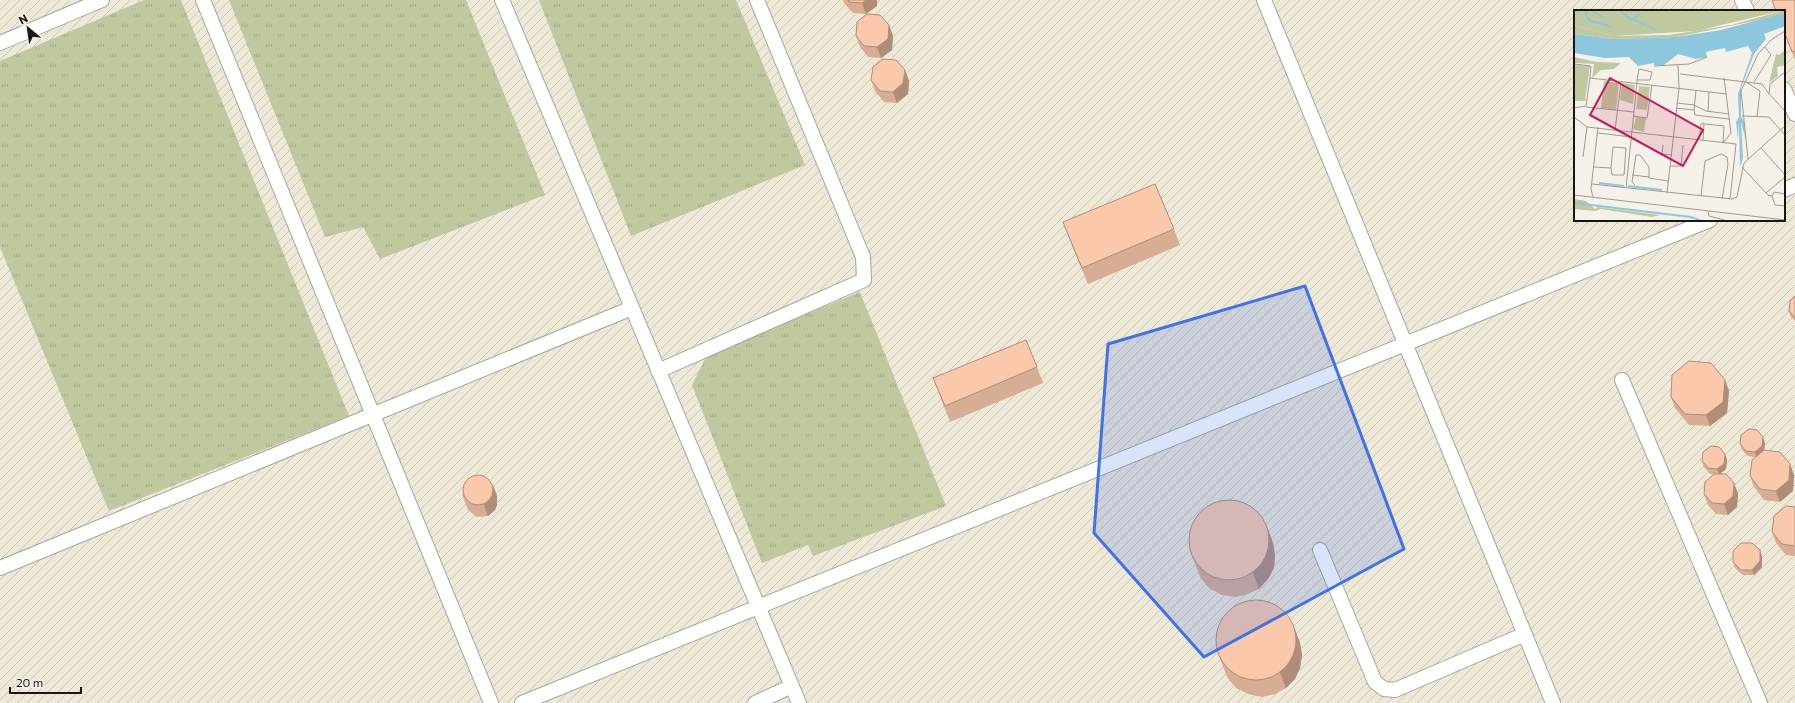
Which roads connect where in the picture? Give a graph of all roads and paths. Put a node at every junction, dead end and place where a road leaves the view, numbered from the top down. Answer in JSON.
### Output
{"nodes":[{"id":1,"x":102,"y":0,"type":"edge"},
{"id":2,"x":203,"y":0,"type":"edge"},
{"id":3,"x":502,"y":0,"type":"edge"},
{"id":4,"x":757,"y":0,"type":"edge"},
{"id":5,"x":1264,"y":0,"type":"edge"},
{"id":6,"x":1742,"y":0,"type":"edge"},
{"id":7,"x":1747,"y":10,"type":"edge"},
{"id":8,"x":0,"y":43,"type":"edge"},
{"id":9,"x":1785,"y":91,"type":"edge"},
{"id":10,"x":1795,"y":114,"type":"edge"},
{"id":11,"x":1795,"y":185,"type":"edge"},
{"id":12,"x":1785,"y":190,"type":"edge"},
{"id":13,"x":1708,"y":221,"type":"edge"},
{"id":14,"x":632,"y":308,"type":"junction"},
{"id":15,"x":1406,"y":344,"type":"junction"},
{"id":16,"x":658,"y":371,"type":"junction"},
{"id":17,"x":1622,"y":380,"type":"dead end"},
{"id":18,"x":373,"y":415,"type":"junction"},
{"id":19,"x":1320,"y":550,"type":"dead end"},
{"id":20,"x":0,"y":568,"type":"edge"},
{"id":21,"x":758,"y":607,"type":"junction"},
{"id":22,"x":1525,"y":634,"type":"junction"},
{"id":23,"x":792,"y":686,"type":"junction"},
{"id":24,"x":491,"y":703,"type":"edge"},
{"id":25,"x":522,"y":703,"type":"edge"},
{"id":26,"x":755,"y":703,"type":"edge"},
{"id":27,"x":799,"y":703,"type":"edge"},
{"id":28,"x":1554,"y":703,"type":"edge"},
{"id":29,"x":1760,"y":703,"type":"edge"}],
"edges":[{"from":1,"to":8,"type":"lane"},
{"from":2,"to":18,"type":"lane"},
{"from":3,"to":14,"type":"lane"},
{"from":4,"to":16,"type":"lane"},
{"from":5,"to":15,"type":"lane"},
{"from":6,"to":7,"type":"lane"},
{"from":9,"to":10,"type":"lane"},
{"from":11,"to":12,"type":"lane"},
{"from":13,"to":15,"type":"lane"},
{"from":14,"to":16,"type":"lane"},
{"from":14,"to":18,"type":"lane"},
{"from":15,"to":21,"type":"lane"},
{"from":15,"to":22,"type":"lane"},
{"from":16,"to":21,"type":"lane"},
{"from":17,"to":29,"type":"lane"},
{"from":18,"to":20,"type":"lane"},
{"from":18,"to":24,"type":"lane"},
{"from":19,"to":22,"type":"lane"},
{"from":21,"to":23,"type":"lane"},
{"from":21,"to":25,"type":"lane"},
{"from":22,"to":28,"type":"lane"},
{"from":23,"to":26,"type":"lane"},
{"from":23,"to":27,"type":"lane"}]}
